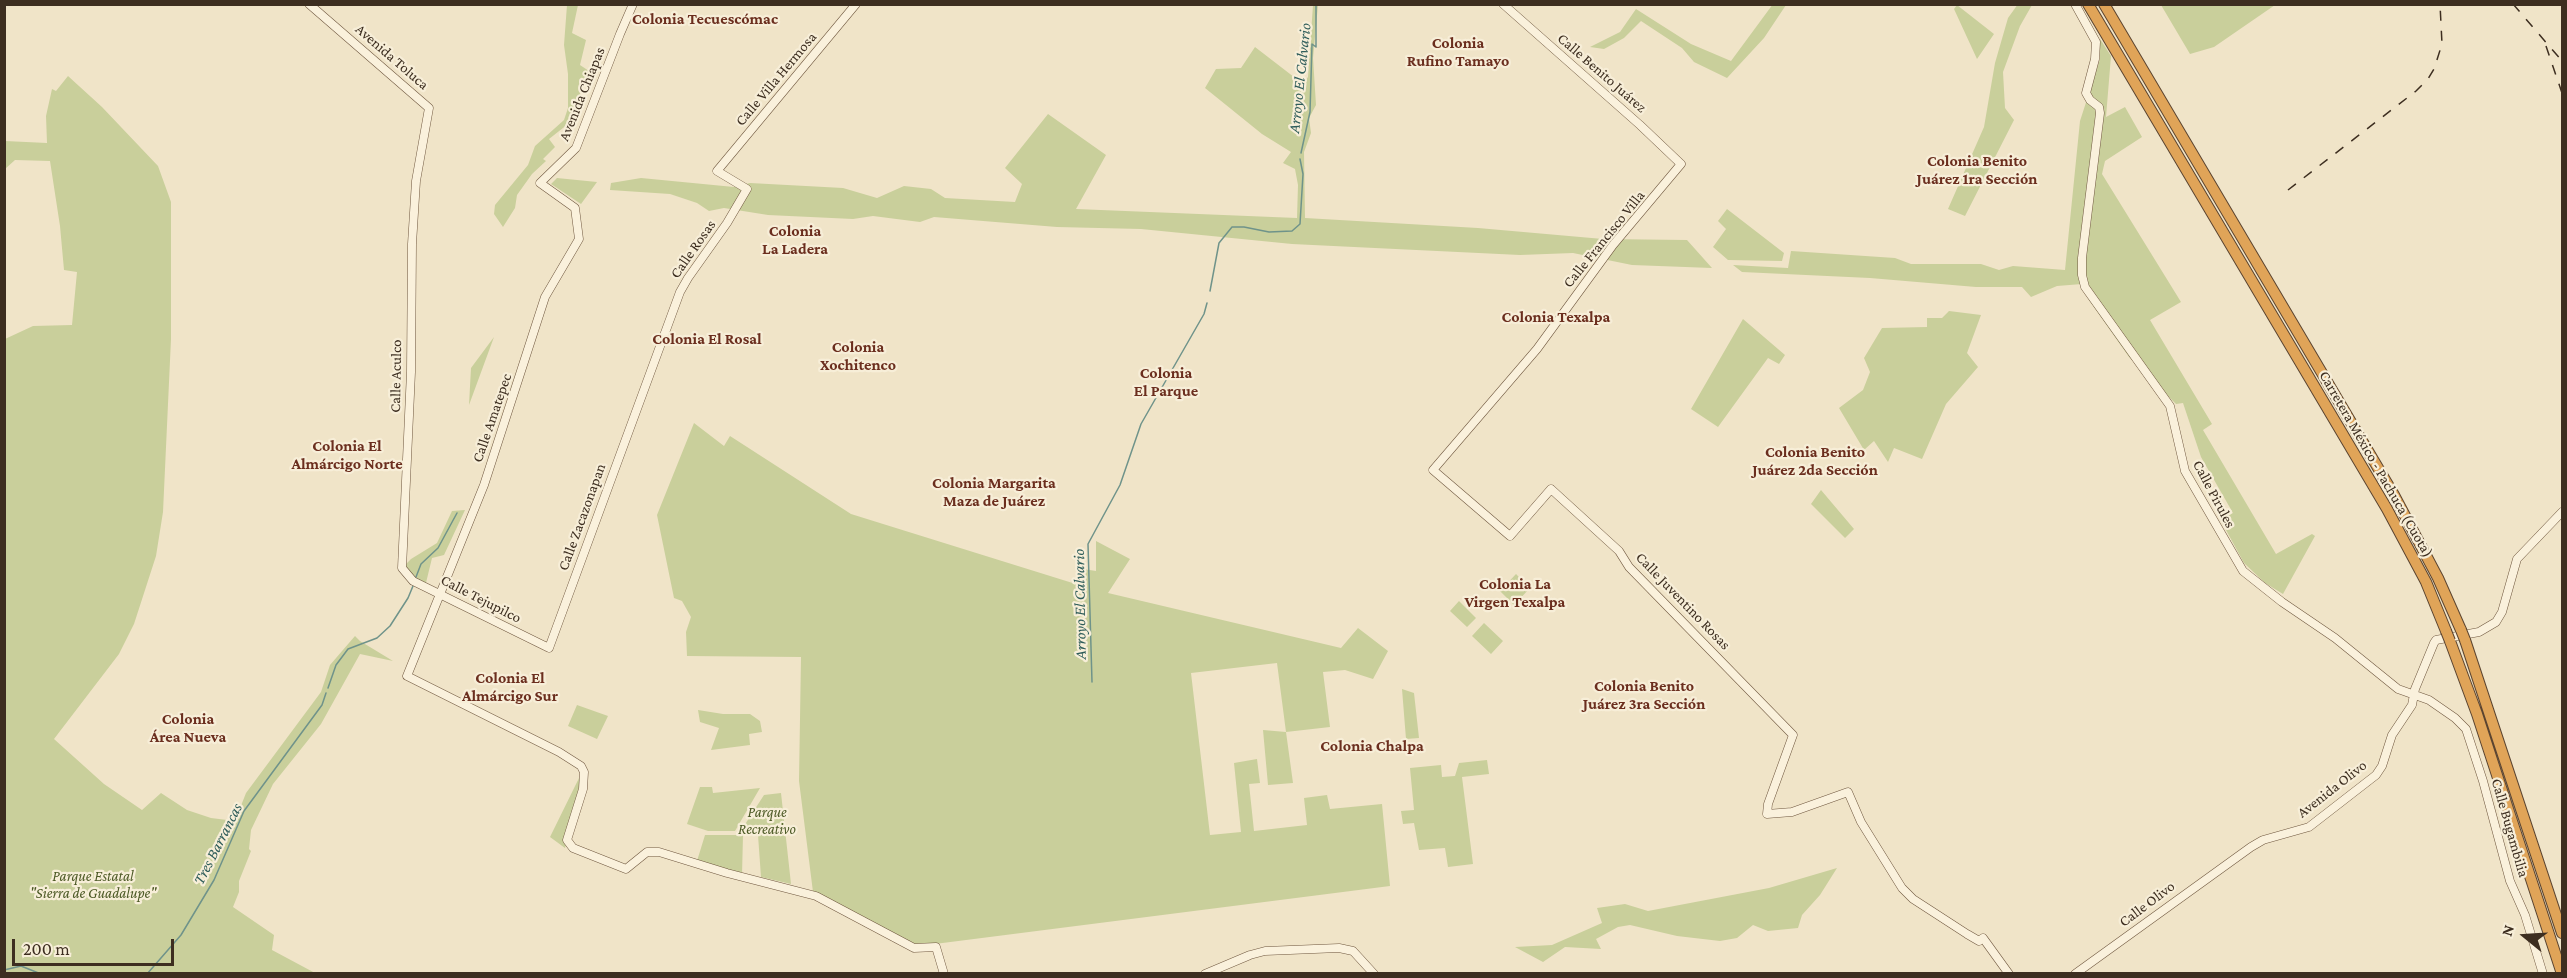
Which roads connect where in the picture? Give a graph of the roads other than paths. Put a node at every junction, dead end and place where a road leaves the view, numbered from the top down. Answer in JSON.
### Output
{"nodes":[{"id":1,"x":309,"y":4,"type":"edge"},
{"id":2,"x":633,"y":4,"type":"edge"},
{"id":3,"x":856,"y":4,"type":"edge"},
{"id":4,"x":1503,"y":4,"type":"edge"},
{"id":5,"x":2075,"y":4,"type":"edge"},
{"id":6,"x":2088,"y":4,"type":"edge"},
{"id":7,"x":2104,"y":4,"type":"edge"},
{"id":8,"x":429,"y":108,"type":"joint"},
{"id":9,"x":1681,"y":164,"type":"joint"},
{"id":10,"x":717,"y":171,"type":"joint"},
{"id":11,"x":540,"y":183,"type":"joint"},
{"id":12,"x":641,"y":394,"type":"joint"},
{"id":13,"x":1551,"y":489,"type":"joint"},
{"id":14,"x":2562,"y":512,"type":"edge"},
{"id":15,"x":403,"y":571,"type":"joint"},
{"id":16,"x":441,"y":593,"type":"junction"},
{"id":17,"x":549,"y":648,"type":"joint"},
{"id":18,"x":2414,"y":695,"type":"junction"},
{"id":19,"x":2462,"y":724,"type":"joint"},
{"id":20,"x":2237,"y":858,"type":"joint"},
{"id":21,"x":2562,"y":933,"type":"edge"},
{"id":22,"x":944,"y":974,"type":"edge"},
{"id":23,"x":1205,"y":974,"type":"edge"},
{"id":24,"x":1374,"y":974,"type":"edge"},
{"id":25,"x":2009,"y":974,"type":"edge"},
{"id":26,"x":2075,"y":974,"type":"edge"},
{"id":27,"x":2543,"y":974,"type":"edge"},
{"id":28,"x":2562,"y":974,"type":"edge"}],
"edges":[{"from":1,"to":8,"type":"street","name":"Avenida Toluca"},
{"from":2,"to":11,"type":"street","name":"Avenida Chiapas"},
{"from":3,"to":10,"type":"street","name":"Calle Villa Hermosa"},
{"from":4,"to":9,"type":"street","name":"Calle Benito Juárez"},
{"from":5,"to":18,"type":"street","name":"Calle Pirules"},
{"from":6,"to":28,"type":"highway","name":"Carretera México - Pachuca (Cuota)"},
{"from":7,"to":21,"type":"highway","name":"Carretera México - Pachuca (Cuota)"},
{"from":8,"to":15,"type":"street","name":"Calle Aculco"},
{"from":9,"to":13,"type":"street","name":"Calle Francisco Villa"},
{"from":10,"to":12,"type":"street","name":"Calle Rosas"},
{"from":11,"to":16,"type":"street","name":"Calle Amatepec"},
{"from":12,"to":17,"type":"street","name":"Calle Zacazonapan"},
{"from":13,"to":25,"type":"street","name":"Calle Juventino Rosas"},
{"from":14,"to":18,"type":"street","name":"Avenida Olivo"},
{"from":15,"to":16,"type":"street","name":"Calle Tejupilco"},
{"from":16,"to":17,"type":"street","name":"Calle Tejupilco"},
{"from":16,"to":22,"type":"street","name":"Calle Amatepec"},
{"from":18,"to":19,"type":"street","name":"Calle Pirules"},
{"from":18,"to":20,"type":"street","name":"Avenida Olivo"},
{"from":19,"to":27,"type":"street","name":"Calle Bugambilia"},
{"from":20,"to":26,"type":"street","name":"Calle Olivo"},
{"from":23,"to":24,"type":"street"}]}
